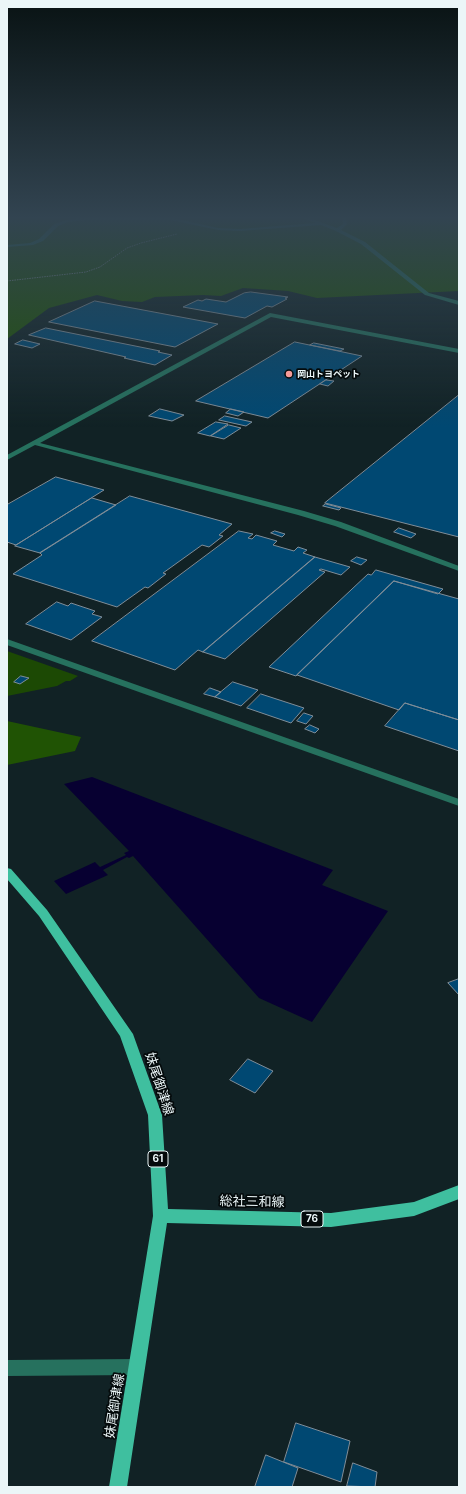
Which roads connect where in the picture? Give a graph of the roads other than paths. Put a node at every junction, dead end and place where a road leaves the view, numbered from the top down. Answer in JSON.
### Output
{"nodes":[{"id":1,"x":419,"y":288,"type":"edge"},
{"id":2,"x":459,"y":303,"type":"edge"},
{"id":3,"x":459,"y":351,"type":"edge"},
{"id":4,"x":34,"y":443,"type":"junction"},
{"id":5,"x":7,"y":458,"type":"edge"},
{"id":6,"x":459,"y":569,"type":"edge"},
{"id":7,"x":7,"y":642,"type":"edge"},
{"id":8,"x":459,"y":803,"type":"edge"},
{"id":9,"x":7,"y":872,"type":"edge"},
{"id":10,"x":459,"y":1192,"type":"edge"},
{"id":11,"x":161,"y":1216,"type":"junction"},
{"id":12,"x":137,"y":1367,"type":"junction"},
{"id":13,"x":7,"y":1368,"type":"edge"},
{"id":14,"x":118,"y":1487,"type":"edge"}],
"edges":[{"from":1,"to":2,"type":"street"},
{"from":3,"to":4,"type":"street"},
{"from":4,"to":5,"type":"street"},
{"from":4,"to":6,"type":"street"},
{"from":7,"to":8,"type":"street"},
{"from":9,"to":11,"type":"main road","name":"妹尾御津線","number":"61"},
{"from":10,"to":11,"type":"main road","name":"総社三和線","number":"76"},
{"from":11,"to":12,"type":"main road","name":"妹尾御津線","number":"61"},
{"from":12,"to":13,"type":"street"},
{"from":12,"to":14,"type":"main road","name":"妹尾御津線","number":"61"}]}
